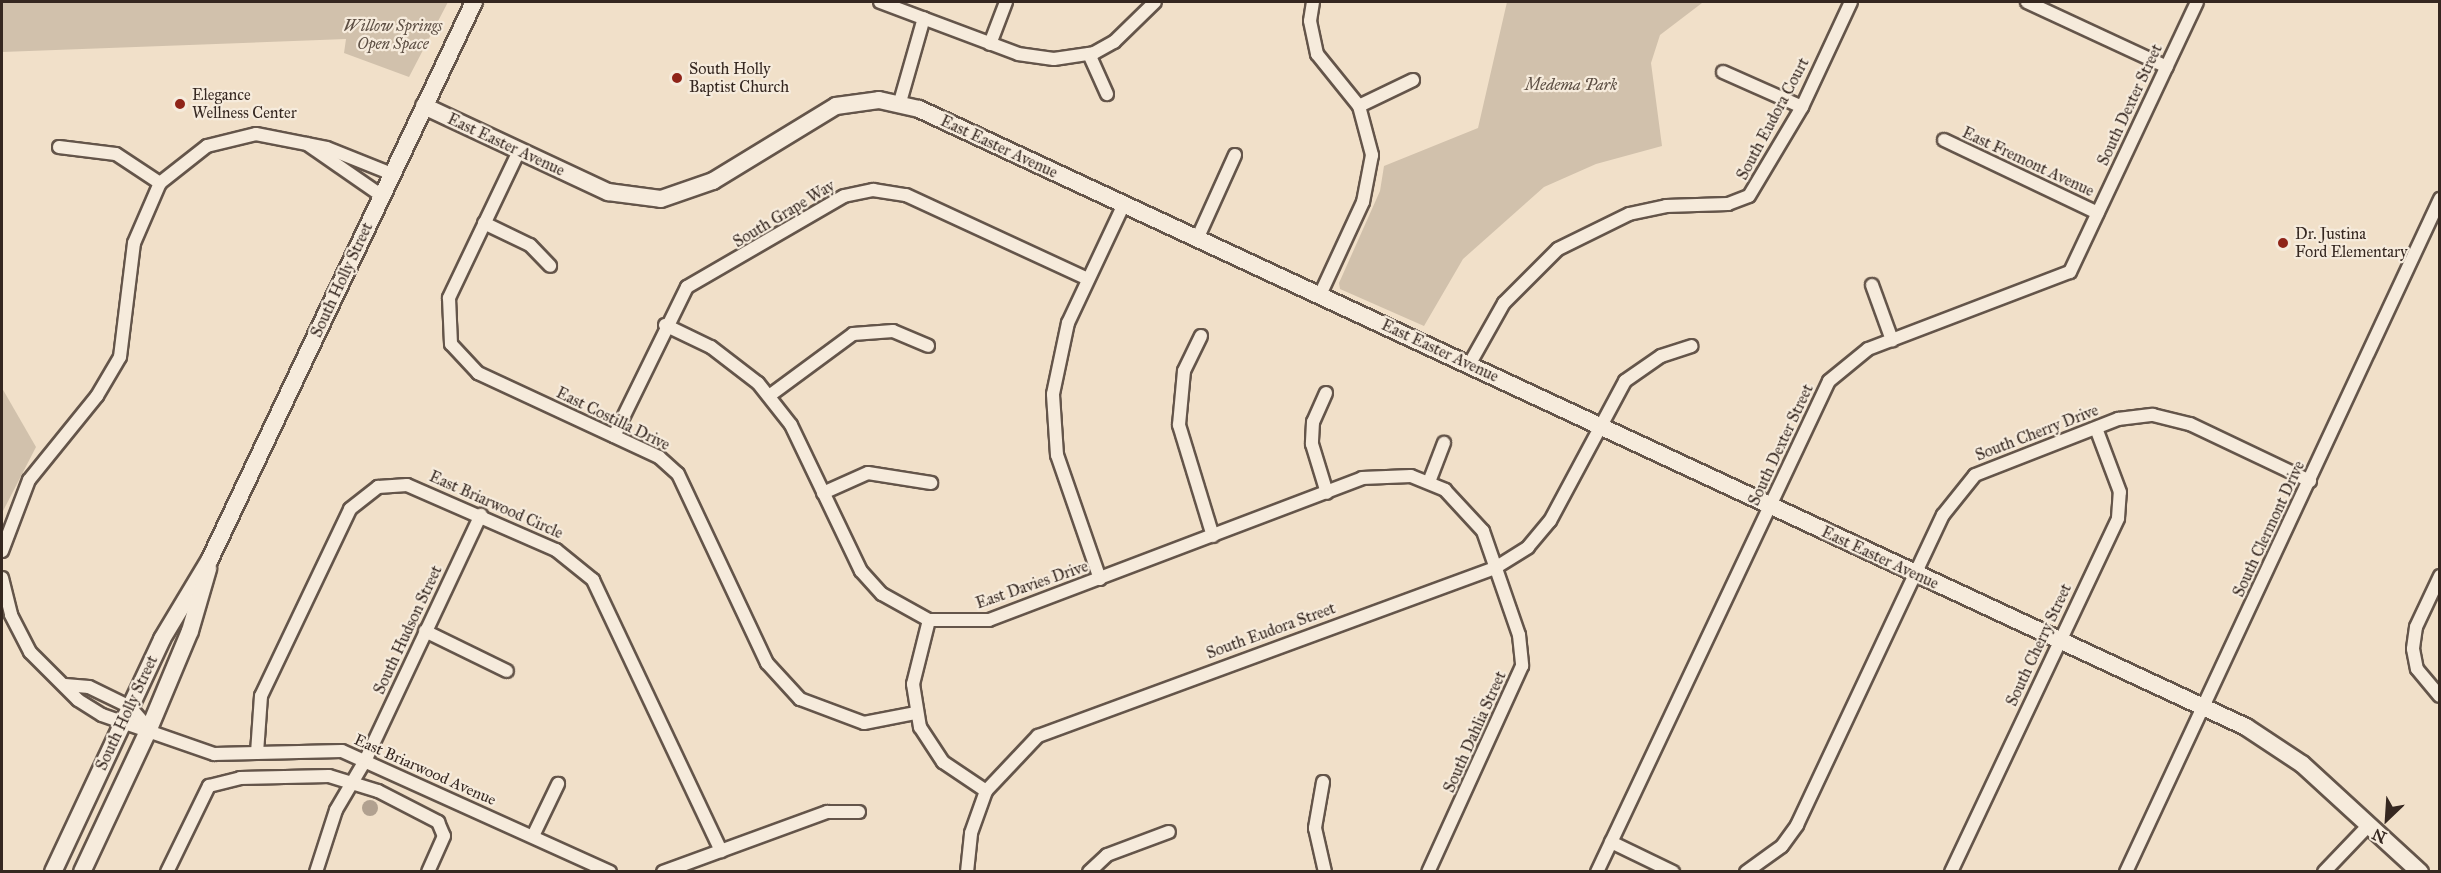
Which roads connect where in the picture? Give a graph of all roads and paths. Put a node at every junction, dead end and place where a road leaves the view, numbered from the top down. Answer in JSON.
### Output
{"nodes":[{"id":1,"x":474,"y":2,"type":"edge"},
{"id":2,"x":880,"y":2,"type":"edge"},
{"id":3,"x":1006,"y":2,"type":"edge"},
{"id":4,"x":1155,"y":2,"type":"edge"},
{"id":5,"x":1313,"y":2,"type":"edge"},
{"id":6,"x":1851,"y":2,"type":"edge"},
{"id":7,"x":2027,"y":2,"type":"edge"},
{"id":8,"x":2197,"y":2,"type":"edge"},
{"id":9,"x":924,"y":18,"type":"junction"},
{"id":10,"x":990,"y":44,"type":"junction"},
{"id":11,"x":1089,"y":54,"type":"junction"},
{"id":12,"x":2167,"y":67,"type":"junction"},
{"id":13,"x":1723,"y":72,"type":"dead end"},
{"id":14,"x":1413,"y":80,"type":"dead end"},
{"id":15,"x":1107,"y":94,"type":"dead end"},
{"id":16,"x":900,"y":102,"type":"junction"},
{"id":17,"x":424,"y":106,"type":"junction"},
{"id":18,"x":1359,"y":106,"type":"junction"},
{"id":19,"x":1802,"y":106,"type":"junction"},
{"id":20,"x":1944,"y":140,"type":"dead end"},
{"id":21,"x":303,"y":141,"type":"junction"},
{"id":22,"x":58,"y":147,"type":"dead end"},
{"id":23,"x":519,"y":152,"type":"junction"},
{"id":24,"x":1235,"y":155,"type":"dead end"},
{"id":25,"x":392,"y":174,"type":"junction"},
{"id":26,"x":160,"y":183,"type":"junction"},
{"id":27,"x":382,"y":196,"type":"junction"},
{"id":28,"x":2439,"y":201,"type":"edge"},
{"id":29,"x":1123,"y":206,"type":"junction"},
{"id":30,"x":2098,"y":213,"type":"junction"},
{"id":31,"x":484,"y":224,"type":"junction"},
{"id":32,"x":1198,"y":237,"type":"junction"},
{"id":33,"x":550,"y":266,"type":"dead end"},
{"id":34,"x":1088,"y":279,"type":"junction"},
{"id":35,"x":1872,"y":285,"type":"dead end"},
{"id":36,"x":1320,"y":295,"type":"junction"},
{"id":37,"x":665,"y":325,"type":"junction"},
{"id":38,"x":1201,"y":336,"type":"dead end"},
{"id":39,"x":1892,"y":340,"type":"junction"},
{"id":40,"x":928,"y":346,"type":"dead end"},
{"id":41,"x":1691,"y":346,"type":"dead end"},
{"id":42,"x":1469,"y":365,"type":"junction"},
{"id":43,"x":1326,"y":393,"type":"dead end"},
{"id":44,"x":769,"y":396,"type":"junction"},
{"id":45,"x":1599,"y":423,"type":"junction"},
{"id":46,"x":2096,"y":428,"type":"junction"},
{"id":47,"x":614,"y":436,"type":"junction"},
{"id":48,"x":1444,"y":443,"type":"dead end"},
{"id":49,"x":2310,"y":481,"type":"junction"},
{"id":50,"x":1429,"y":482,"type":"junction"},
{"id":51,"x":932,"y":483,"type":"dead end"},
{"id":52,"x":823,"y":493,"type":"junction"},
{"id":53,"x":1327,"y":493,"type":"junction"},
{"id":54,"x":1770,"y":506,"type":"junction"},
{"id":55,"x":481,"y":514,"type":"junction"},
{"id":56,"x":1213,"y":536,"type":"junction"},
{"id":57,"x":2,"y":551,"type":"edge"},
{"id":58,"x":210,"y":559,"type":"junction"},
{"id":59,"x":1496,"y":568,"type":"junction"},
{"id":60,"x":1914,"y":574,"type":"junction"},
{"id":61,"x":2439,"y":576,"type":"edge"},
{"id":62,"x":2,"y":578,"type":"edge"},
{"id":63,"x":1100,"y":579,"type":"junction"},
{"id":64,"x":929,"y":621,"type":"junction"},
{"id":65,"x":425,"y":631,"type":"junction"},
{"id":66,"x":2059,"y":641,"type":"junction"},
{"id":67,"x":507,"y":671,"type":"dead end"},
{"id":68,"x":65,"y":685,"type":"junction"},
{"id":69,"x":2439,"y":696,"type":"edge"},
{"id":70,"x":130,"y":707,"type":"junction"},
{"id":71,"x":2205,"y":707,"type":"junction"},
{"id":72,"x":916,"y":713,"type":"junction"},
{"id":73,"x":122,"y":724,"type":"junction"},
{"id":74,"x":149,"y":729,"type":"junction"},
{"id":75,"x":257,"y":753,"type":"junction"},
{"id":76,"x":366,"y":759,"type":"junction"},
{"id":77,"x":352,"y":780,"type":"junction"},
{"id":78,"x":1323,"y":782,"type":"dead end"},
{"id":79,"x":558,"y":784,"type":"dead end"},
{"id":80,"x":986,"y":791,"type":"junction"},
{"id":81,"x":859,"y":812,"type":"dead end"},
{"id":82,"x":2368,"y":826,"type":"junction"},
{"id":83,"x":1169,"y":832,"type":"dead end"},
{"id":84,"x":533,"y":836,"type":"junction"},
{"id":85,"x":1611,"y":842,"type":"junction"},
{"id":86,"x":721,"y":850,"type":"junction"},
{"id":87,"x":52,"y":872,"type":"edge"},
{"id":88,"x":82,"y":872,"type":"edge"},
{"id":89,"x":167,"y":872,"type":"edge"},
{"id":90,"x":316,"y":872,"type":"edge"},
{"id":91,"x":428,"y":872,"type":"edge"},
{"id":92,"x":610,"y":872,"type":"edge"},
{"id":93,"x":663,"y":872,"type":"edge"},
{"id":94,"x":967,"y":872,"type":"edge"},
{"id":95,"x":1089,"y":872,"type":"edge"},
{"id":96,"x":1325,"y":872,"type":"edge"},
{"id":97,"x":1428,"y":872,"type":"edge"},
{"id":98,"x":1597,"y":872,"type":"edge"},
{"id":99,"x":1673,"y":872,"type":"edge"},
{"id":100,"x":1746,"y":872,"type":"edge"},
{"id":101,"x":1951,"y":872,"type":"edge"},
{"id":102,"x":2126,"y":872,"type":"edge"},
{"id":103,"x":2324,"y":872,"type":"edge"},
{"id":104,"x":2420,"y":872,"type":"edge"}],
"edges":[{"from":1,"to":17,"type":"street","name":"South Holly Street"},
{"from":2,"to":9,"type":"street"},
{"from":3,"to":10,"type":"street"},
{"from":4,"to":11,"type":"street"},
{"from":5,"to":18,"type":"street"},
{"from":6,"to":19,"type":"street","name":"South Eudora Court"},
{"from":7,"to":12,"type":"street"},
{"from":8,"to":12,"type":"street","name":"South Dexter Street"},
{"from":9,"to":10,"type":"street"},
{"from":9,"to":16,"type":"street"},
{"from":10,"to":11,"type":"street"},
{"from":11,"to":15,"type":"street"},
{"from":12,"to":30,"type":"street","name":"South Dexter Street"},
{"from":13,"to":19,"type":"street"},
{"from":14,"to":18,"type":"street"},
{"from":16,"to":23,"type":"street","name":"East Easter Avenue"},
{"from":16,"to":29,"type":"street","name":"East Easter Avenue"},
{"from":17,"to":23,"type":"street","name":"East Easter Avenue"},
{"from":17,"to":25,"type":"street","name":"South Holly Street"},
{"from":18,"to":36,"type":"street"},
{"from":19,"to":42,"type":"street","name":"South Eudora Court"},
{"from":20,"to":30,"type":"street","name":"East Fremont Avenue"},
{"from":21,"to":25,"type":"street"},
{"from":21,"to":26,"type":"street"},
{"from":21,"to":27,"type":"street"},
{"from":22,"to":26,"type":"street"},
{"from":23,"to":31,"type":"street","name":"East Costilla Drive"},
{"from":24,"to":32,"type":"street"},
{"from":25,"to":27,"type":"street","name":"South Holly Street"},
{"from":26,"to":57,"type":"street"},
{"from":27,"to":58,"type":"street","name":"South Holly Street"},
{"from":28,"to":49,"type":"street","name":"South Clermont Drive"},
{"from":29,"to":32,"type":"street","name":"East Easter Avenue"},
{"from":29,"to":34,"type":"street"},
{"from":30,"to":39,"type":"street","name":"South Dexter Street"},
{"from":31,"to":33,"type":"street"},
{"from":31,"to":47,"type":"street","name":"East Costilla Drive"},
{"from":32,"to":36,"type":"street","name":"East Easter Avenue"},
{"from":34,"to":37,"type":"street","name":"South Grape Way"},
{"from":34,"to":63,"type":"street"},
{"from":35,"to":39,"type":"street"},
{"from":36,"to":42,"type":"street","name":"East Easter Avenue"},
{"from":37,"to":44,"type":"street"},
{"from":37,"to":47,"type":"street","name":"South Grape Way"},
{"from":38,"to":56,"type":"street"},
{"from":39,"to":54,"type":"street","name":"South Dexter Street"},
{"from":40,"to":44,"type":"street"},
{"from":41,"to":45,"type":"street","name":"South Eudora Street"},
{"from":42,"to":45,"type":"street","name":"East Easter Avenue"},
{"from":43,"to":53,"type":"street"},
{"from":44,"to":52,"type":"street"},
{"from":45,"to":54,"type":"street","name":"East Easter Avenue"},
{"from":45,"to":59,"type":"street","name":"South Eudora Street"},
{"from":46,"to":49,"type":"street","name":"South Cherry Drive"},
{"from":46,"to":60,"type":"street","name":"South Cherry Drive"},
{"from":46,"to":66,"type":"street","name":"South Cherry Street"},
{"from":47,"to":72,"type":"street","name":"East Costilla Drive"},
{"from":48,"to":50,"type":"street"},
{"from":49,"to":71,"type":"street","name":"South Clermont Drive"},
{"from":50,"to":53,"type":"street","name":"East Davies Drive"},
{"from":50,"to":59,"type":"street","name":"East Davies Drive"},
{"from":51,"to":52,"type":"street"},
{"from":52,"to":64,"type":"street"},
{"from":53,"to":56,"type":"street","name":"East Davies Drive"},
{"from":54,"to":60,"type":"street","name":"East Easter Avenue"},
{"from":54,"to":85,"type":"street","name":"South Dexter Street"},
{"from":55,"to":65,"type":"street","name":"South Hudson Street"},
{"from":55,"to":75,"type":"street","name":"East Briarwood Circle"},
{"from":55,"to":86,"type":"street","name":"East Briarwood Circle"},
{"from":56,"to":63,"type":"street","name":"East Davies Drive"},
{"from":58,"to":70,"type":"street","name":"South Holly Street"},
{"from":58,"to":74,"type":"street","name":"South Holly Street"},
{"from":59,"to":80,"type":"street","name":"South Eudora Street"},
{"from":59,"to":97,"type":"street","name":"South Dahlia Street"},
{"from":60,"to":66,"type":"street","name":"East Easter Avenue"},
{"from":60,"to":100,"type":"street","name":"South Cherry Drive"},
{"from":61,"to":69,"type":"street"},
{"from":62,"to":68,"type":"street","name":"East Briarwood Avenue"},
{"from":63,"to":64,"type":"street","name":"East Davies Drive"},
{"from":64,"to":72,"type":"street"},
{"from":65,"to":67,"type":"street"},
{"from":65,"to":76,"type":"street","name":"South Hudson Street"},
{"from":66,"to":71,"type":"street","name":"East Easter Avenue"},
{"from":66,"to":101,"type":"street","name":"South Cherry Street"},
{"from":68,"to":70,"type":"street"},
{"from":68,"to":73,"type":"street","name":"East Briarwood Avenue"},
{"from":70,"to":73,"type":"street","name":"South Holly Street"},
{"from":70,"to":74,"type":"street"},
{"from":71,"to":82,"type":"street","name":"East Easter Avenue"},
{"from":71,"to":102,"type":"street","name":"South Clermont Drive"},
{"from":72,"to":80,"type":"street"},
{"from":73,"to":74,"type":"street","name":"East Briarwood Avenue"},
{"from":73,"to":87,"type":"street","name":"South Holly Street"},
{"from":74,"to":75,"type":"street","name":"East Briarwood Avenue"},
{"from":74,"to":88,"type":"street","name":"South Holly Street"},
{"from":75,"to":76,"type":"street","name":"East Briarwood Avenue"},
{"from":76,"to":77,"type":"street","name":"South Hudson Street"},
{"from":76,"to":84,"type":"street","name":"East Briarwood Avenue"},
{"from":77,"to":89,"type":"street"},
{"from":77,"to":90,"type":"street","name":"South Hudson Street"},
{"from":77,"to":91,"type":"street"},
{"from":78,"to":96,"type":"street"},
{"from":79,"to":84,"type":"street"},
{"from":80,"to":94,"type":"street","name":"South Eudora Street"},
{"from":81,"to":86,"type":"street"},
{"from":82,"to":103,"type":"street"},
{"from":82,"to":104,"type":"street","name":"East Easter Avenue"},
{"from":83,"to":95,"type":"street"},
{"from":84,"to":92,"type":"street","name":"East Briarwood Avenue"},
{"from":85,"to":98,"type":"street","name":"South Dexter Street"},
{"from":85,"to":99,"type":"street"},
{"from":86,"to":93,"type":"street"}]}
